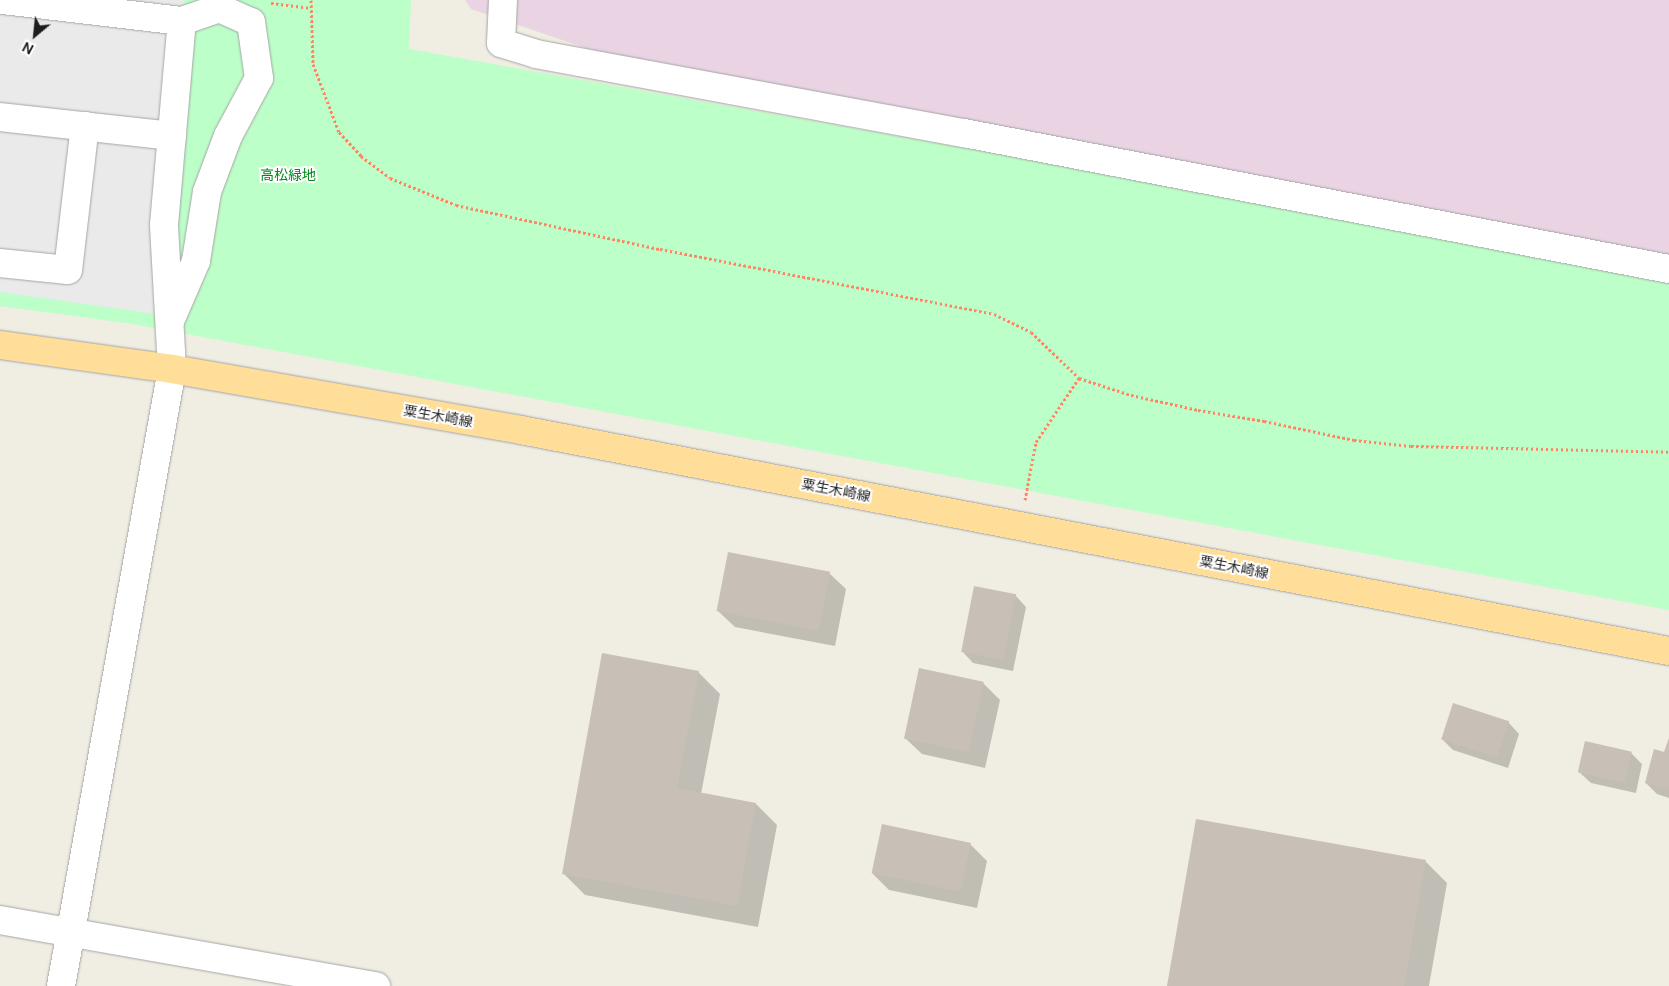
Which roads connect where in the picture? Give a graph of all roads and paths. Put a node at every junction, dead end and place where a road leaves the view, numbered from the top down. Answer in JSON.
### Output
{"nodes":[{"id":1,"x":3,"y":0,"type":"edge"},
{"id":2,"x":311,"y":0,"type":"edge"},
{"id":3,"x":503,"y":0,"type":"edge"},
{"id":4,"x":266,"y":2,"type":"dead end"},
{"id":5,"x":311,"y":8,"type":"junction"},
{"id":6,"x":182,"y":21,"type":"junction"},
{"id":7,"x":0,"y":117,"type":"edge"},
{"id":8,"x":84,"y":126,"type":"junction"},
{"id":9,"x":172,"y":136,"type":"junction"},
{"id":10,"x":0,"y":263,"type":"edge"},
{"id":11,"x":1669,"y":269,"type":"edge"},
{"id":12,"x":170,"y":321,"type":"junction"},
{"id":13,"x":0,"y":344,"type":"edge"},
{"id":14,"x":172,"y":369,"type":"junction"},
{"id":15,"x":1079,"y":378,"type":"junction"},
{"id":16,"x":1669,"y":452,"type":"edge"},
{"id":17,"x":1024,"y":501,"type":"dead end"},
{"id":18,"x":1669,"y":651,"type":"edge"},
{"id":19,"x":0,"y":920,"type":"edge"},
{"id":20,"x":70,"y":932,"type":"junction"},
{"id":21,"x":62,"y":986,"type":"edge"},
{"id":22,"x":376,"y":986,"type":"edge"}],
"edges":[{"from":1,"to":6,"type":"street"},
{"from":2,"to":5,"type":"path"},
{"from":3,"to":11,"type":"street"},
{"from":4,"to":5,"type":"path"},
{"from":5,"to":15,"type":"path"},
{"from":6,"to":9,"type":"street"},
{"from":6,"to":12,"type":"street"},
{"from":7,"to":8,"type":"street"},
{"from":8,"to":9,"type":"street"},
{"from":8,"to":10,"type":"street"},
{"from":9,"to":12,"type":"street"},
{"from":12,"to":14,"type":"street"},
{"from":13,"to":14,"type":"main road","name":"粟生木崎線"},
{"from":14,"to":18,"type":"main road","name":"粟生木崎線"},
{"from":14,"to":20,"type":"street"},
{"from":15,"to":16,"type":"path"},
{"from":15,"to":17,"type":"path"},
{"from":19,"to":20,"type":"street"},
{"from":20,"to":21,"type":"street"},
{"from":20,"to":22,"type":"street"}]}
